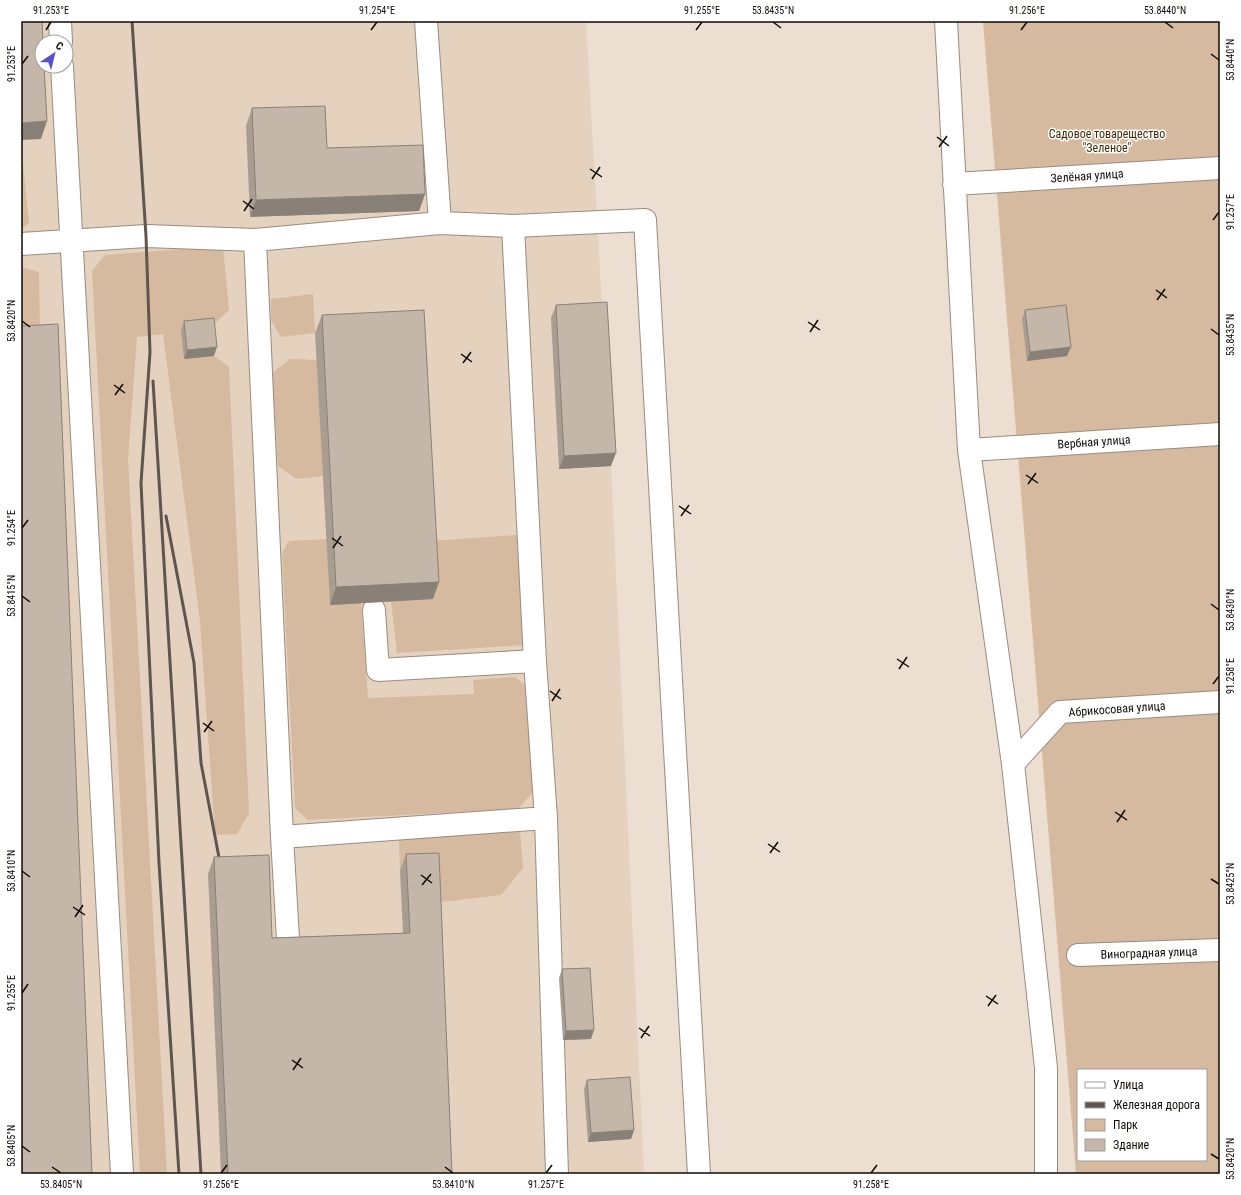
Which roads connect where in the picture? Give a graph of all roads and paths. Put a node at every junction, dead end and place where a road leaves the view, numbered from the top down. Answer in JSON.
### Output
{"nodes":[{"id":1,"x":60,"y":21,"type":"edge"},
{"id":2,"x":426,"y":21,"type":"edge"},
{"id":3,"x":946,"y":21,"type":"edge"},
{"id":4,"x":61,"y":34,"type":"edge"},
{"id":5,"x":63,"y":74,"type":"edge"},
{"id":6,"x":1220,"y":168,"type":"edge"},
{"id":7,"x":954,"y":184,"type":"junction"},
{"id":8,"x":440,"y":224,"type":"junction"},
{"id":9,"x":513,"y":226,"type":"junction"},
{"id":10,"x":255,"y":240,"type":"junction"},
{"id":11,"x":73,"y":241,"type":"junction"},
{"id":12,"x":21,"y":244,"type":"edge"},
{"id":13,"x":1220,"y":434,"type":"edge"},
{"id":14,"x":969,"y":450,"type":"junction"},
{"id":15,"x":374,"y":610,"type":"edge"},
{"id":16,"x":535,"y":661,"type":"junction"},
{"id":17,"x":1220,"y":702,"type":"edge"},
{"id":18,"x":1013,"y":764,"type":"junction"},
{"id":19,"x":546,"y":818,"type":"junction"},
{"id":20,"x":282,"y":837,"type":"junction"},
{"id":21,"x":288,"y":939,"type":"edge"},
{"id":22,"x":1220,"y":950,"type":"edge"},
{"id":23,"x":1078,"y":955,"type":"dead end"},
{"id":24,"x":122,"y":1174,"type":"edge"},
{"id":25,"x":557,"y":1174,"type":"edge"},
{"id":26,"x":699,"y":1174,"type":"edge"},
{"id":27,"x":1046,"y":1174,"type":"edge"}],
"edges":[{"from":1,"to":4,"type":"street"},
{"from":2,"to":8,"type":"street"},
{"from":3,"to":7,"type":"street"},
{"from":5,"to":11,"type":"street"},
{"from":6,"to":7,"type":"street","name":"Зелёная улица"},
{"from":7,"to":14,"type":"street"},
{"from":8,"to":9,"type":"street"},
{"from":8,"to":10,"type":"street"},
{"from":9,"to":16,"type":"street"},
{"from":9,"to":26,"type":"street"},
{"from":10,"to":11,"type":"street"},
{"from":10,"to":20,"type":"street"},
{"from":11,"to":12,"type":"street"},
{"from":11,"to":24,"type":"street"},
{"from":13,"to":14,"type":"street","name":"Вербная улица"},
{"from":14,"to":18,"type":"street"},
{"from":15,"to":16,"type":"street"},
{"from":16,"to":19,"type":"street"},
{"from":17,"to":18,"type":"street","name":"Абрикосовая улица"},
{"from":18,"to":27,"type":"street"},
{"from":19,"to":20,"type":"street"},
{"from":19,"to":25,"type":"street"},
{"from":20,"to":21,"type":"street"},
{"from":22,"to":23,"type":"street","name":"Виноградная улица"}]}
